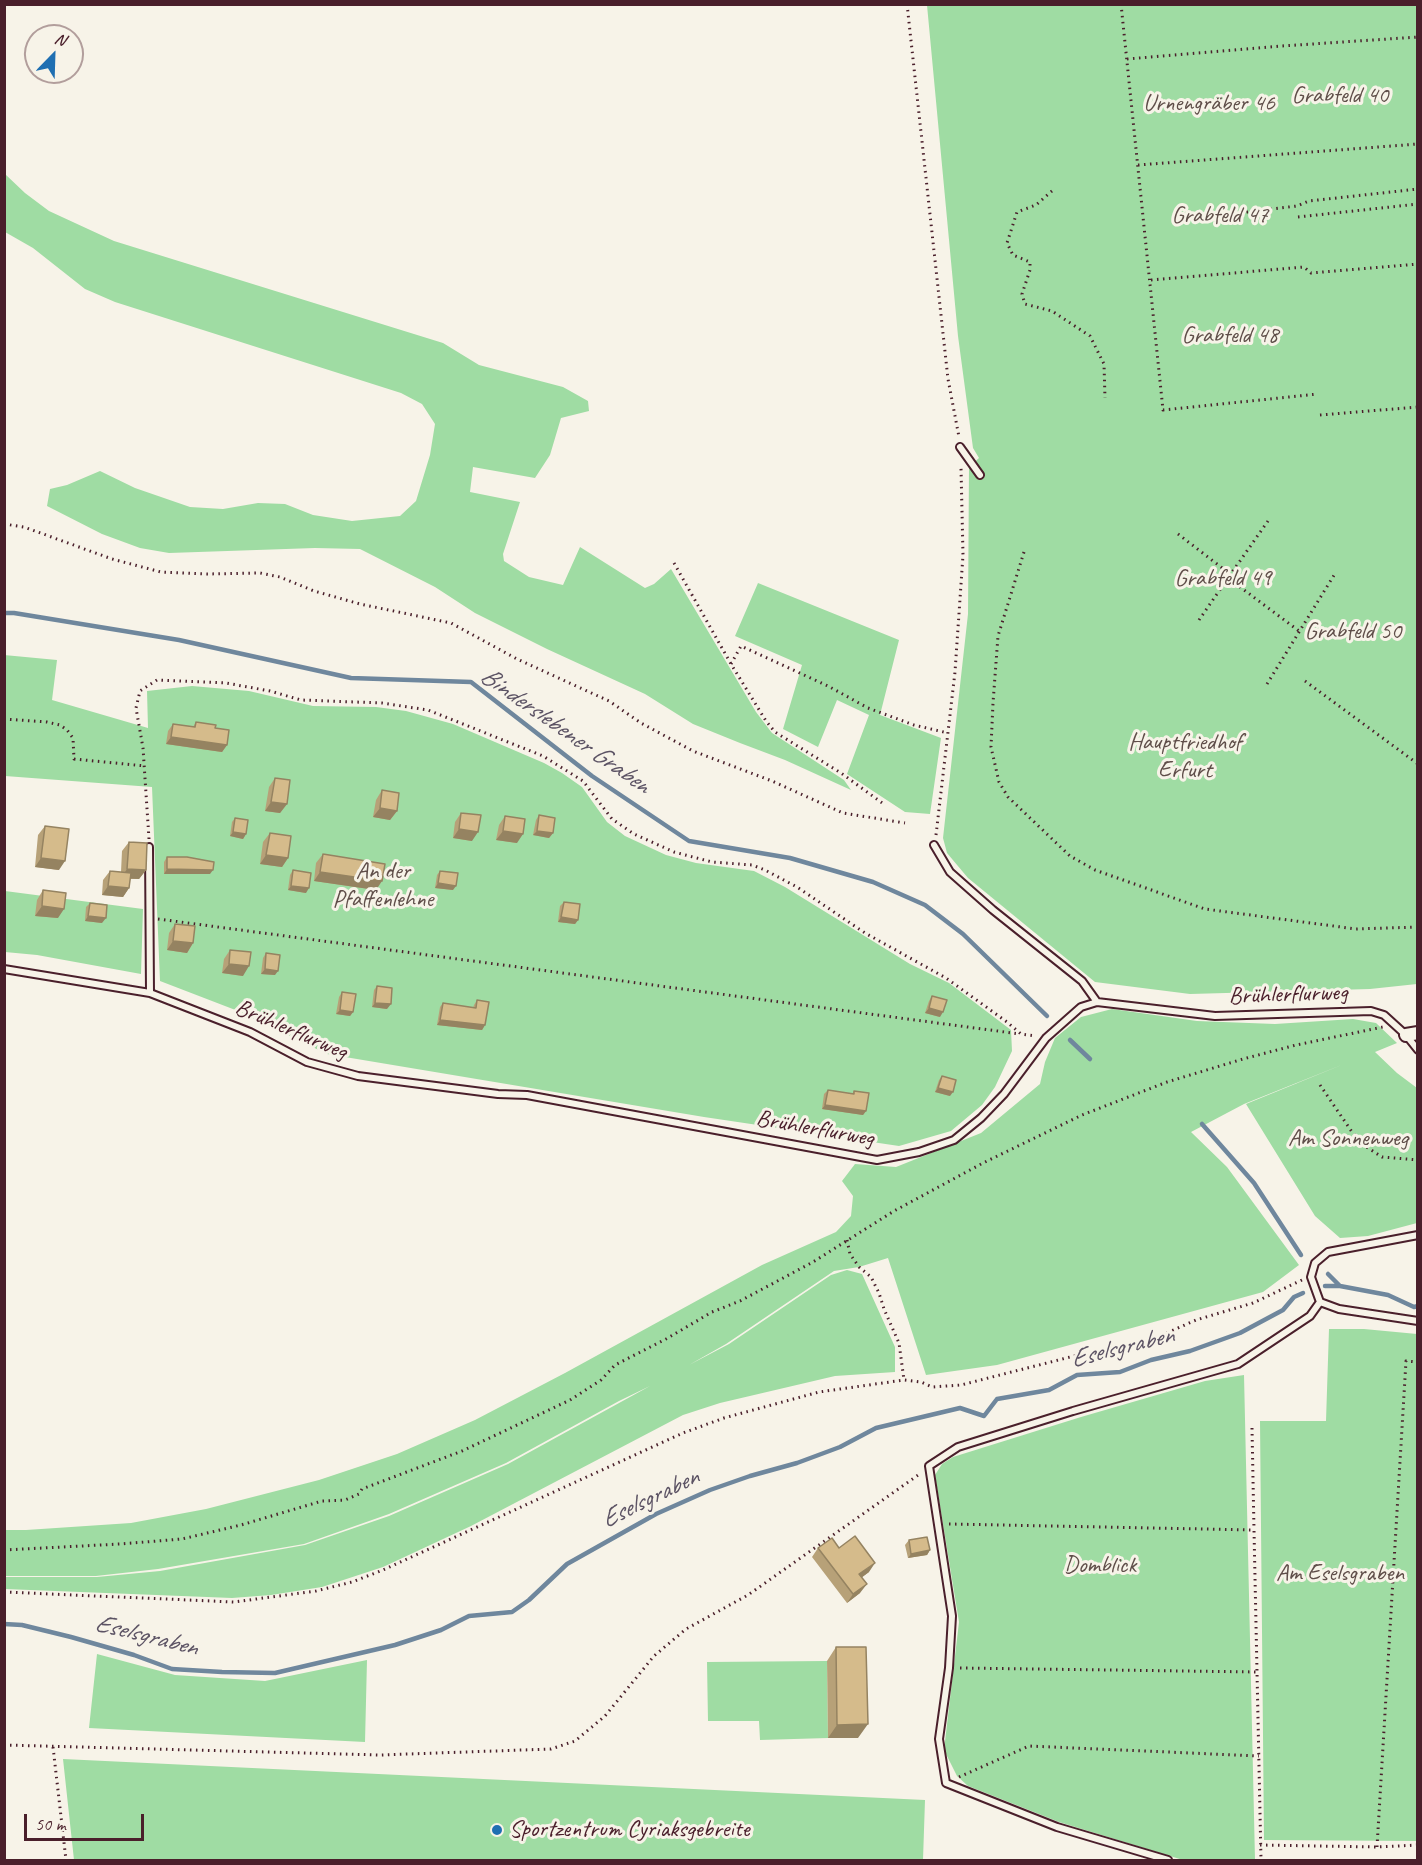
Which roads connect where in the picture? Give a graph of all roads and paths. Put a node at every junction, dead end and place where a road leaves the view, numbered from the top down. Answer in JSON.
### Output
{"nodes":[{"id":1,"x":907,"y":4,"type":"edge"},
{"id":2,"x":1121,"y":4,"type":"edge"},
{"id":3,"x":1418,"y":37,"type":"edge"},
{"id":4,"x":1127,"y":59,"type":"junction"},
{"id":5,"x":1418,"y":144,"type":"edge"},
{"id":6,"x":1138,"y":165,"type":"junction"},
{"id":7,"x":1418,"y":189,"type":"edge"},
{"id":8,"x":1052,"y":191,"type":"dead end"},
{"id":9,"x":1418,"y":204,"type":"edge"},
{"id":10,"x":1298,"y":217,"type":"dead end"},
{"id":11,"x":1181,"y":220,"type":"dead end"},
{"id":12,"x":1418,"y":264,"type":"edge"},
{"id":13,"x":1151,"y":280,"type":"junction"},
{"id":14,"x":1318,"y":394,"type":"dead end"},
{"id":15,"x":1105,"y":398,"type":"dead end"},
{"id":16,"x":1418,"y":406,"type":"edge"},
{"id":17,"x":1320,"y":415,"type":"dead end"},
{"id":18,"x":960,"y":447,"type":"junction"},
{"id":19,"x":980,"y":476,"type":"dead end"},
{"id":20,"x":1268,"y":521,"type":"dead end"},
{"id":21,"x":4,"y":524,"type":"edge"},
{"id":22,"x":1178,"y":534,"type":"dead end"},
{"id":23,"x":1024,"y":552,"type":"dead end"},
{"id":24,"x":674,"y":563,"type":"dead end"},
{"id":25,"x":1336,"y":572,"type":"dead end"},
{"id":26,"x":1229,"y":576,"type":"junction"},
{"id":27,"x":1199,"y":620,"type":"dead end"},
{"id":28,"x":1299,"y":632,"type":"junction"},
{"id":29,"x":731,"y":664,"type":"junction"},
{"id":30,"x":1305,"y":681,"type":"dead end"},
{"id":31,"x":1267,"y":684,"type":"dead end"},
{"id":32,"x":4,"y":719,"type":"edge"},
{"id":33,"x":948,"y":734,"type":"junction"},
{"id":34,"x":1418,"y":764,"type":"edge"},
{"id":35,"x":145,"y":766,"type":"junction"},
{"id":36,"x":885,"y":805,"type":"dead end"},
{"id":37,"x":905,"y":823,"type":"dead end"},
{"id":38,"x":934,"y":845,"type":"joint"},
{"id":39,"x":149,"y":847,"type":"joint"},
{"id":40,"x":151,"y":918,"type":"junction"},
{"id":41,"x":1418,"y":927,"type":"edge"},
{"id":42,"x":4,"y":969,"type":"edge"},
{"id":43,"x":150,"y":993,"type":"junction"},
{"id":44,"x":1097,"y":1002,"type":"junction"},
{"id":45,"x":1393,"y":1025,"type":"junction"},
{"id":46,"x":1021,"y":1034,"type":"junction"},
{"id":47,"x":1412,"y":1034,"type":"edge"},
{"id":48,"x":1046,"y":1038,"type":"junction"},
{"id":49,"x":1418,"y":1050,"type":"edge"},
{"id":50,"x":1320,"y":1086,"type":"dead end"},
{"id":51,"x":1418,"y":1160,"type":"edge"},
{"id":52,"x":1418,"y":1235,"type":"edge"},
{"id":53,"x":847,"y":1240,"type":"junction"},
{"id":54,"x":1311,"y":1277,"type":"junction"},
{"id":55,"x":1320,"y":1302,"type":"junction"},
{"id":56,"x":1418,"y":1321,"type":"edge"},
{"id":57,"x":1418,"y":1362,"type":"edge"},
{"id":58,"x":904,"y":1380,"type":"junction"},
{"id":59,"x":1252,"y":1428,"type":"dead end"},
{"id":60,"x":929,"y":1466,"type":"junction"},
{"id":61,"x":938,"y":1524,"type":"junction"},
{"id":62,"x":1254,"y":1530,"type":"junction"},
{"id":63,"x":4,"y":1550,"type":"edge"},
{"id":64,"x":4,"y":1592,"type":"edge"},
{"id":65,"x":949,"y":1668,"type":"junction"},
{"id":66,"x":1258,"y":1672,"type":"junction"},
{"id":67,"x":4,"y":1745,"type":"edge"},
{"id":68,"x":53,"y":1747,"type":"junction"},
{"id":69,"x":1259,"y":1756,"type":"junction"},
{"id":70,"x":946,"y":1783,"type":"junction"},
{"id":71,"x":1260,"y":1845,"type":"junction"},
{"id":72,"x":1418,"y":1845,"type":"edge"},
{"id":73,"x":1377,"y":1847,"type":"junction"},
{"id":74,"x":66,"y":1860,"type":"edge"},
{"id":75,"x":1168,"y":1860,"type":"edge"},
{"id":76,"x":1261,"y":1860,"type":"edge"}],
"edges":[{"from":1,"to":18,"type":"path"},
{"from":2,"to":4,"type":"path"},
{"from":3,"to":4,"type":"path"},
{"from":4,"to":6,"type":"path"},
{"from":5,"to":6,"type":"path"},
{"from":6,"to":13,"type":"path"},
{"from":7,"to":11,"type":"path"},
{"from":8,"to":15,"type":"path"},
{"from":9,"to":10,"type":"path"},
{"from":12,"to":13,"type":"path"},
{"from":13,"to":14,"type":"path"},
{"from":16,"to":17,"type":"path"},
{"from":18,"to":19,"type":"lane"},
{"from":18,"to":33,"type":"path"},
{"from":20,"to":26,"type":"path"},
{"from":21,"to":37,"type":"path"},
{"from":22,"to":26,"type":"path"},
{"from":23,"to":41,"type":"path"},
{"from":24,"to":29,"type":"path"},
{"from":25,"to":28,"type":"path"},
{"from":26,"to":27,"type":"path"},
{"from":26,"to":28,"type":"path"},
{"from":28,"to":31,"type":"path"},
{"from":29,"to":33,"type":"path"},
{"from":29,"to":36,"type":"path"},
{"from":30,"to":34,"type":"path"},
{"from":32,"to":35,"type":"path"},
{"from":33,"to":38,"type":"path"},
{"from":35,"to":39,"type":"path"},
{"from":35,"to":46,"type":"path"},
{"from":38,"to":44,"type":"lane"},
{"from":39,"to":40,"type":"lane"},
{"from":40,"to":43,"type":"lane"},
{"from":40,"to":46,"type":"path"},
{"from":42,"to":43,"type":"lane","name":"Brühlerflurweg"},
{"from":43,"to":48,"type":"lane","name":"Brühlerflurweg"},
{"from":44,"to":45,"type":"lane","name":"Brühlerflurweg"},
{"from":44,"to":48,"type":"lane","name":"Brühlerflurweg"},
{"from":45,"to":47,"type":"lane","name":"Brühlerflurweg"},
{"from":45,"to":53,"type":"path"},
{"from":46,"to":48,"type":"path"},
{"from":47,"to":49,"type":"lane","name":"Brühlerflurweg"},
{"from":50,"to":51,"type":"path"},
{"from":52,"to":54,"type":"lane"},
{"from":53,"to":58,"type":"path"},
{"from":53,"to":63,"type":"path"},
{"from":54,"to":55,"type":"lane"},
{"from":54,"to":58,"type":"path"},
{"from":55,"to":56,"type":"lane"},
{"from":55,"to":60,"type":"lane"},
{"from":57,"to":73,"type":"path"},
{"from":58,"to":64,"type":"path"},
{"from":59,"to":62,"type":"path"},
{"from":60,"to":61,"type":"lane"},
{"from":60,"to":68,"type":"path"},
{"from":61,"to":62,"type":"path"},
{"from":61,"to":65,"type":"lane"},
{"from":62,"to":66,"type":"path"},
{"from":65,"to":66,"type":"path"},
{"from":65,"to":70,"type":"lane"},
{"from":66,"to":69,"type":"path"},
{"from":67,"to":68,"type":"path"},
{"from":68,"to":74,"type":"path"},
{"from":69,"to":70,"type":"path"},
{"from":69,"to":71,"type":"path"},
{"from":70,"to":75,"type":"lane"},
{"from":71,"to":73,"type":"path"},
{"from":71,"to":76,"type":"path"},
{"from":72,"to":73,"type":"path"}]}
